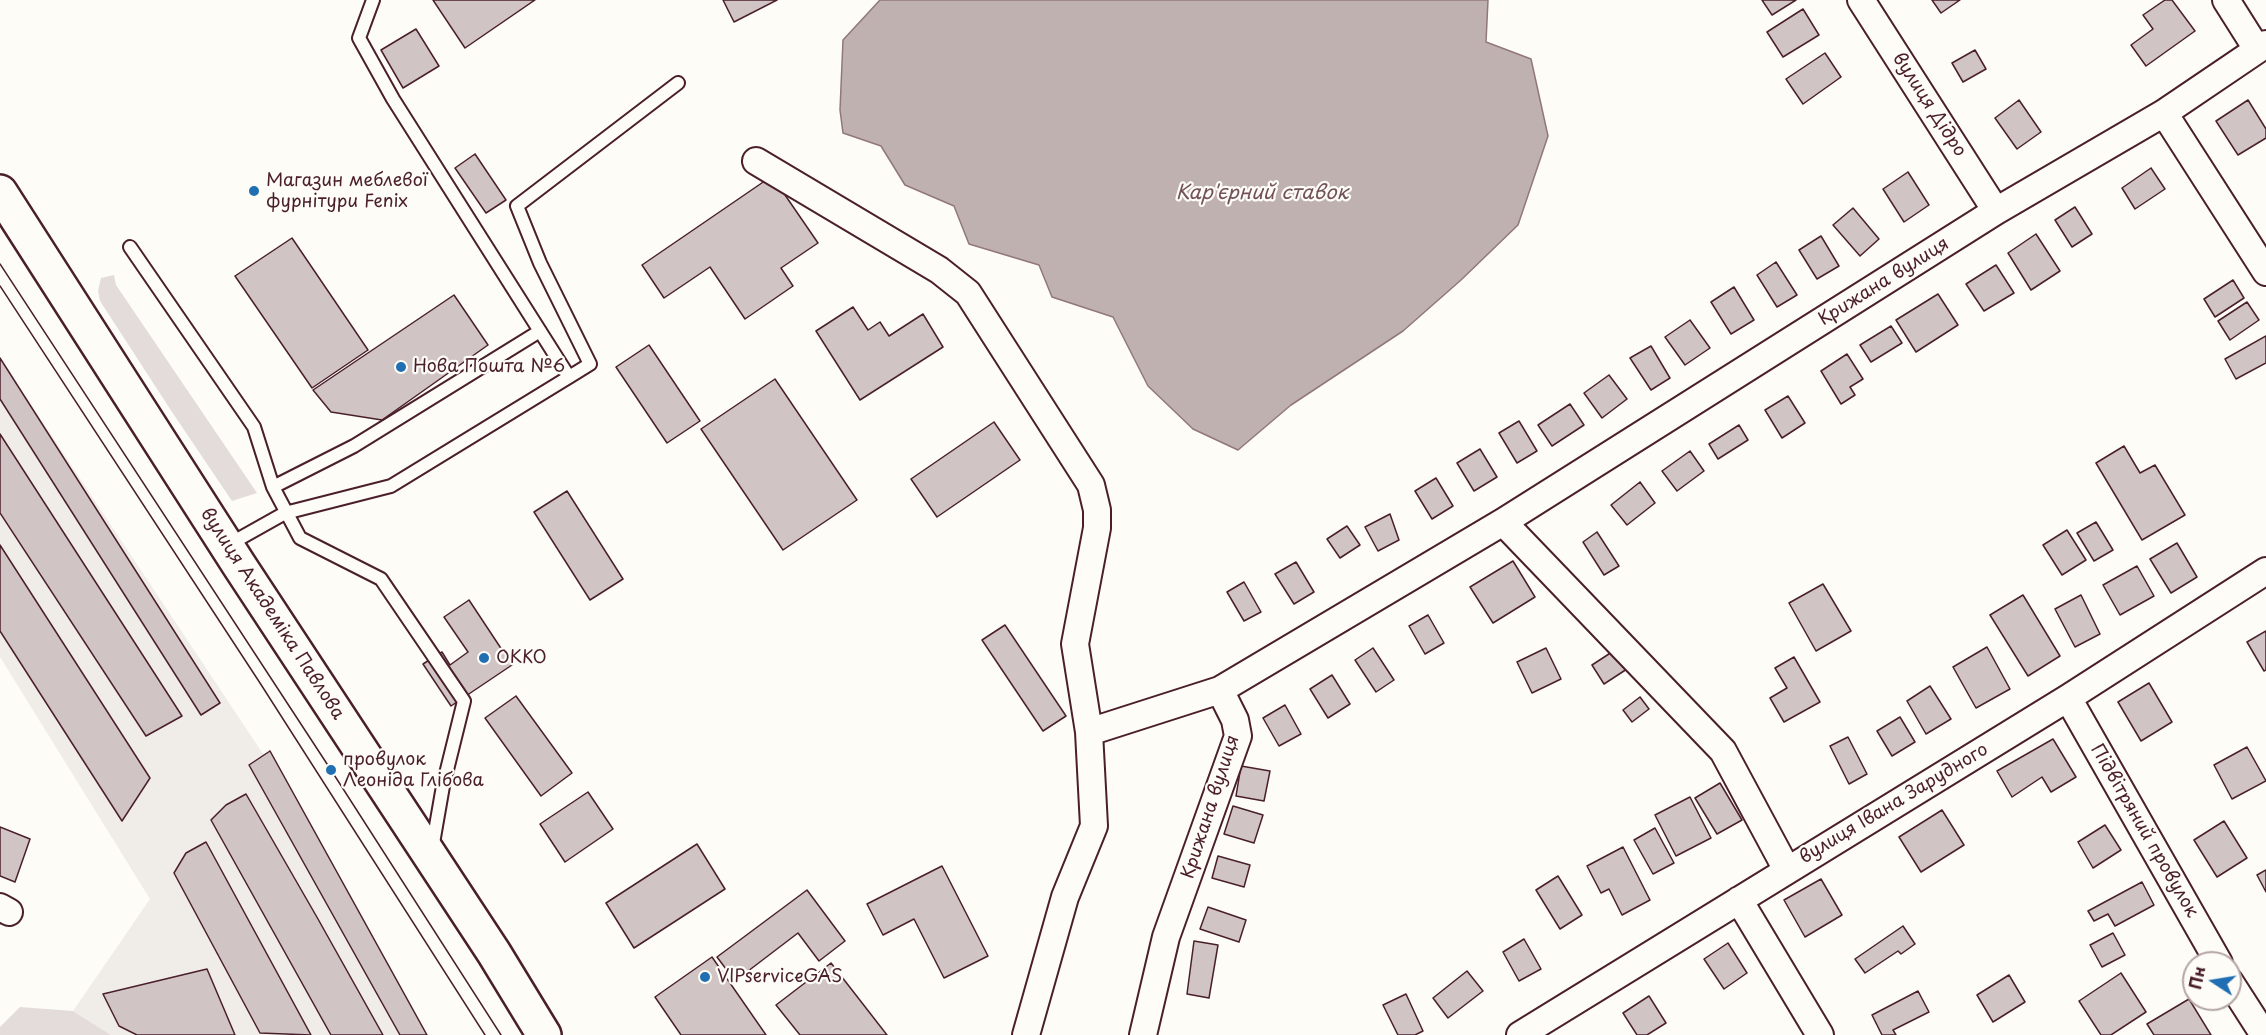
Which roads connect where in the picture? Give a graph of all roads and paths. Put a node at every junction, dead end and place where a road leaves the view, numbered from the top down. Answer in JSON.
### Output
{"nodes":[{"id":1,"x":374,"y":0,"type":"edge"},
{"id":2,"x":1861,"y":0,"type":"edge"},
{"id":3,"x":2226,"y":0,"type":"edge"},
{"id":4,"x":2261,"y":46,"type":"edge"},
{"id":5,"x":678,"y":83,"type":"dead end"},
{"id":6,"x":2164,"y":113,"type":"junction"},
{"id":7,"x":756,"y":161,"type":"dead end"},
{"id":8,"x":0,"y":192,"type":"edge"},
{"id":9,"x":1996,"y":211,"type":"junction"},
{"id":10,"x":130,"y":248,"type":"dead end"},
{"id":11,"x":2266,"y":272,"type":"edge"},
{"id":12,"x":540,"y":331,"type":"junction"},
{"id":13,"x":569,"y":377,"type":"junction"},
{"id":14,"x":273,"y":487,"type":"junction"},
{"id":15,"x":285,"y":513,"type":"junction"},
{"id":16,"x":1503,"y":522,"type":"junction"},
{"id":17,"x":227,"y":546,"type":"junction"},
{"id":18,"x":2266,"y":571,"type":"edge"},
{"id":19,"x":1220,"y":690,"type":"junction"},
{"id":20,"x":2068,"y":698,"type":"junction"},
{"id":21,"x":1089,"y":732,"type":"junction"},
{"id":22,"x":431,"y":856,"type":"junction"},
{"id":23,"x":1787,"y":870,"type":"junction"},
{"id":24,"x":1739,"y":900,"type":"junction"},
{"id":25,"x":2212,"y":951,"type":"edge"},
{"id":26,"x":2242,"y":1001,"type":"edge"},
{"id":27,"x":544,"y":1035,"type":"edge"},
{"id":28,"x":1026,"y":1035,"type":"edge"},
{"id":29,"x":1143,"y":1035,"type":"edge"},
{"id":30,"x":1520,"y":1035,"type":"edge"},
{"id":31,"x":1820,"y":1035,"type":"edge"},
{"id":32,"x":2264,"y":1035,"type":"edge"}],
"edges":[{"from":1,"to":12,"type":"lane"},
{"from":2,"to":9,"type":"street","name":"вулиця Дідро"},
{"from":3,"to":4,"type":"street"},
{"from":4,"to":6,"type":"street","name":"Крижана вулиця"},
{"from":5,"to":13,"type":"lane"},
{"from":6,"to":9,"type":"street","name":"Крижана вулиця"},
{"from":6,"to":11,"type":"street"},
{"from":7,"to":21,"type":"street"},
{"from":8,"to":17,"type":"main road","name":"вулиця Академіка Павлова"},
{"from":9,"to":16,"type":"street","name":"Крижана вулиця"},
{"from":10,"to":14,"type":"lane"},
{"from":12,"to":13,"type":"lane"},
{"from":12,"to":14,"type":"lane"},
{"from":13,"to":15,"type":"lane"},
{"from":14,"to":15,"type":"lane"},
{"from":15,"to":17,"type":"lane"},
{"from":15,"to":22,"type":"lane"},
{"from":16,"to":19,"type":"street","name":"Крижана вулиця"},
{"from":16,"to":23,"type":"street"},
{"from":17,"to":22,"type":"main road","name":"вулиця Академіка Павлова"},
{"from":18,"to":20,"type":"street","name":"вулиця Івана Зарудного"},
{"from":19,"to":21,"type":"street"},
{"from":19,"to":29,"type":"street","name":"Крижана вулиця"},
{"from":20,"to":23,"type":"street","name":"вулиця Івана Зарудного"},
{"from":20,"to":25,"type":"street","name":"Підвітряний провулок"},
{"from":21,"to":28,"type":"street"},
{"from":22,"to":27,"type":"main road","name":"вулиця Академіка Павлова"},
{"from":23,"to":24,"type":"street","name":"вулиця Івана Зарудного"},
{"from":24,"to":30,"type":"street","name":"вулиця Івана Зарудного"},
{"from":24,"to":31,"type":"street"},
{"from":26,"to":32,"type":"street"}]}
